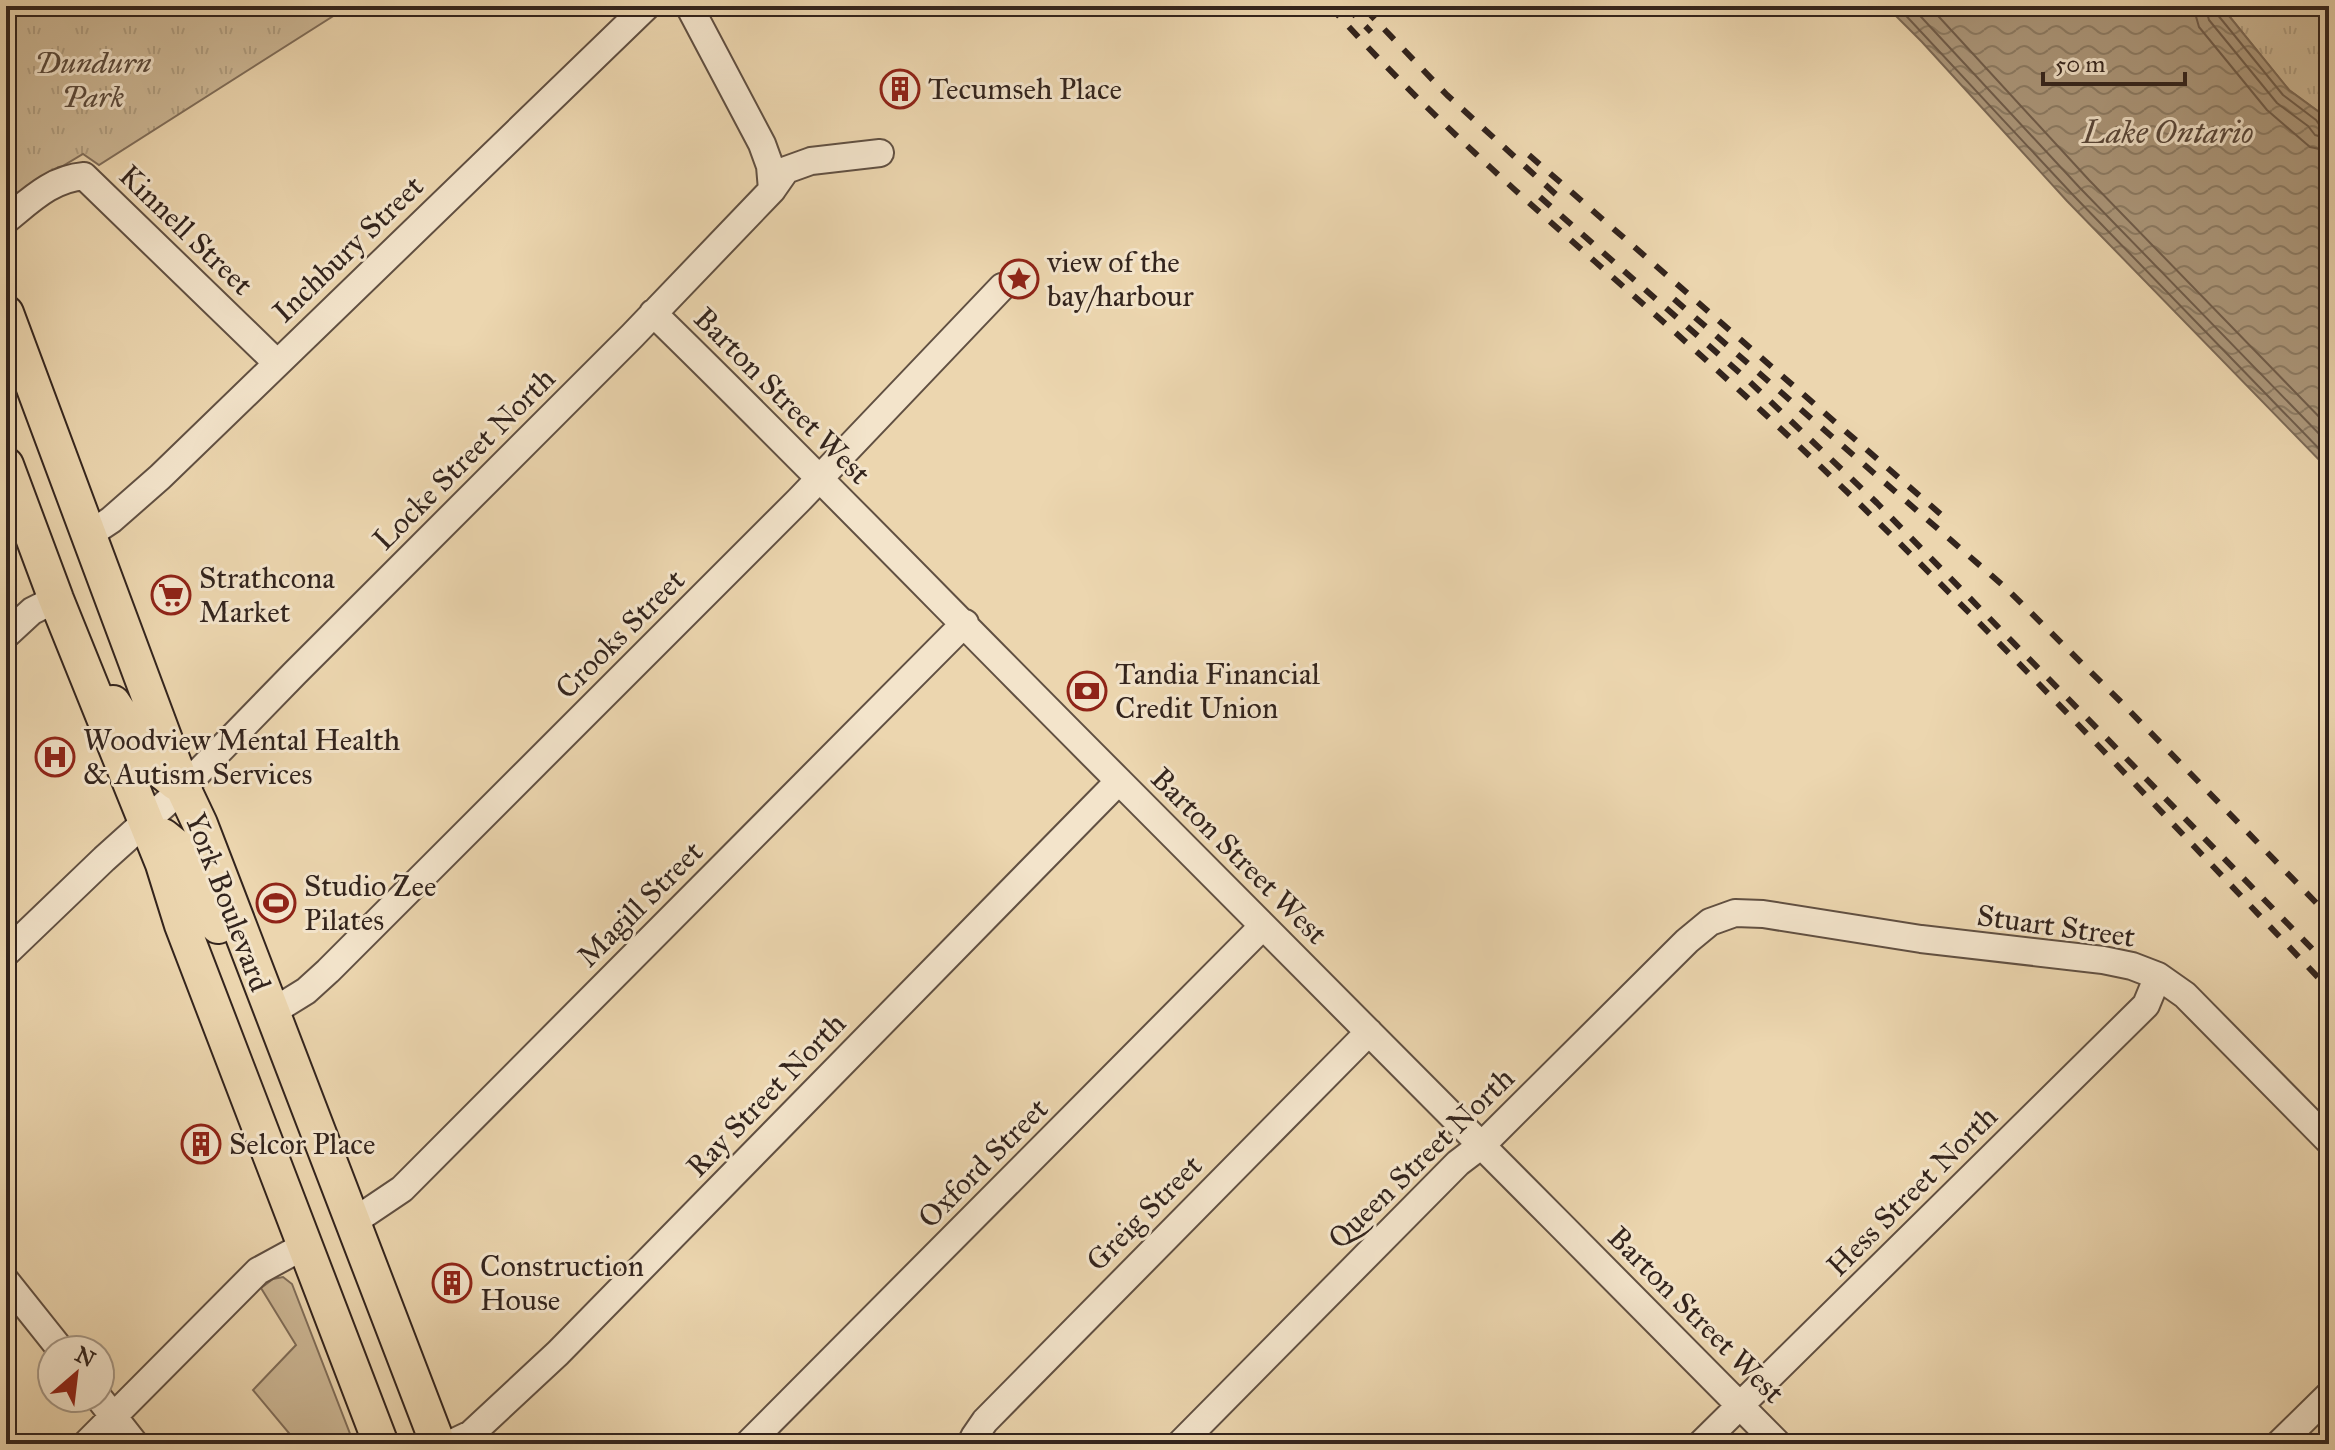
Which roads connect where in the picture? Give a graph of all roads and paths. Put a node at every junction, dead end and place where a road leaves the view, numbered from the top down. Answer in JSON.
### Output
{"nodes":[{"id":1,"x":647,"y":6,"type":"edge"},
{"id":2,"x":689,"y":6,"type":"edge"},
{"id":3,"x":880,"y":153,"type":"dead end"},
{"id":4,"x":772,"y":190,"type":"junction"},
{"id":5,"x":6,"y":220,"type":"edge"},
{"id":6,"x":1002,"y":287,"type":"dead end"},
{"id":7,"x":6,"y":313,"type":"edge"},
{"id":8,"x":653,"y":313,"type":"junction"},
{"id":9,"x":277,"y":363,"type":"junction"},
{"id":10,"x":6,"y":465,"type":"edge"},
{"id":11,"x":819,"y":478,"type":"junction"},
{"id":12,"x":90,"y":534,"type":"junction"},
{"id":13,"x":56,"y":599,"type":"junction"},
{"id":14,"x":965,"y":623,"type":"junction"},
{"id":15,"x":6,"y":635,"type":"edge"},
{"id":16,"x":74,"y":642,"type":"junction"},
{"id":17,"x":1119,"y":781,"type":"junction"},
{"id":18,"x":183,"y":788,"type":"junction"},
{"id":19,"x":144,"y":821,"type":"junction"},
{"id":20,"x":1710,"y":922,"type":"joint"},
{"id":21,"x":1263,"y":926,"type":"junction"},
{"id":22,"x":6,"y":953,"type":"edge"},
{"id":23,"x":2158,"y":976,"type":"junction"},
{"id":24,"x":259,"y":981,"type":"junction"},
{"id":25,"x":272,"y":1012,"type":"junction"},
{"id":26,"x":1369,"y":1032,"type":"junction"},
{"id":27,"x":2329,"y":1141,"type":"edge"},
{"id":28,"x":1483,"y":1144,"type":"junction"},
{"id":29,"x":353,"y":1222,"type":"junction"},
{"id":30,"x":304,"y":1246,"type":"junction"},
{"id":31,"x":6,"y":1281,"type":"edge"},
{"id":32,"x":48,"y":1334,"type":"edge"},
{"id":33,"x":2329,"y":1395,"type":"edge"},
{"id":34,"x":116,"y":1399,"type":"edge"},
{"id":35,"x":1740,"y":1405,"type":"junction"},
{"id":36,"x":103,"y":1414,"type":"edge"},
{"id":37,"x":112,"y":1414,"type":"edge"},
{"id":38,"x":86,"y":1444,"type":"edge"},
{"id":39,"x":135,"y":1444,"type":"edge"},
{"id":40,"x":381,"y":1444,"type":"edge"},
{"id":41,"x":438,"y":1444,"type":"edge"},
{"id":42,"x":450,"y":1444,"type":"edge"},
{"id":43,"x":748,"y":1444,"type":"edge"},
{"id":44,"x":977,"y":1444,"type":"edge"},
{"id":45,"x":1180,"y":1444,"type":"edge"},
{"id":46,"x":1701,"y":1444,"type":"edge"},
{"id":47,"x":1778,"y":1444,"type":"edge"},
{"id":48,"x":2279,"y":1444,"type":"edge"}],
"edges":[{"from":1,"to":9,"type":"street","name":"Inchbury Street"},
{"from":2,"to":4,"type":"street"},
{"from":3,"to":4,"type":"street","name":"Locke Street North"},
{"from":4,"to":8,"type":"street","name":"Locke Street North"},
{"from":5,"to":9,"type":"street","name":"Kinnell Street"},
{"from":6,"to":11,"type":"street","name":"Crooks Street"},
{"from":7,"to":12,"type":"main road","name":"York Boulevard"},
{"from":8,"to":11,"type":"street","name":"Barton Street West"},
{"from":8,"to":18,"type":"street","name":"Locke Street North"},
{"from":9,"to":12,"type":"street","name":"Inchbury Street"},
{"from":10,"to":13,"type":"main road","name":"York Boulevard"},
{"from":11,"to":14,"type":"street","name":"Barton Street West"},
{"from":11,"to":25,"type":"street","name":"Crooks Street"},
{"from":12,"to":18,"type":"main road","name":"York Boulevard"},
{"from":13,"to":15,"type":"street"},
{"from":13,"to":16,"type":"main road","name":"York Boulevard"},
{"from":14,"to":17,"type":"street","name":"Barton Street West"},
{"from":14,"to":29,"type":"street","name":"Magill Street"},
{"from":16,"to":18,"type":"main road"},
{"from":16,"to":19,"type":"main road","name":"York Boulevard"},
{"from":17,"to":21,"type":"street","name":"Barton Street West"},
{"from":17,"to":42,"type":"street","name":"Ray Street North"},
{"from":18,"to":19,"type":"street","name":"Locke Street North"},
{"from":18,"to":24,"type":"main road","name":"York Boulevard"},
{"from":19,"to":22,"type":"street","name":"Locke Street North"},
{"from":19,"to":24,"type":"main road"},
{"from":19,"to":30,"type":"main road","name":"York Boulevard"},
{"from":20,"to":23,"type":"street","name":"Stuart Street"},
{"from":20,"to":28,"type":"street","name":"Queen Street North"},
{"from":21,"to":26,"type":"street","name":"Barton Street West"},
{"from":21,"to":43,"type":"street","name":"Oxford Street"},
{"from":23,"to":27,"type":"street","name":"Stuart Street"},
{"from":23,"to":35,"type":"street","name":"Hess Street North"},
{"from":24,"to":25,"type":"main road","name":"York Boulevard"},
{"from":25,"to":29,"type":"main road","name":"York Boulevard"},
{"from":26,"to":28,"type":"street","name":"Barton Street West"},
{"from":26,"to":44,"type":"street","name":"Greig Street"},
{"from":28,"to":35,"type":"street","name":"Barton Street West"},
{"from":28,"to":45,"type":"street","name":"Queen Street North"},
{"from":29,"to":41,"type":"main road","name":"York Boulevard"},
{"from":30,"to":34,"type":"street"},
{"from":30,"to":40,"type":"main road","name":"York Boulevard"},
{"from":31,"to":32,"type":"street"},
{"from":33,"to":48,"type":"street"},
{"from":35,"to":46,"type":"street","name":"Hess Street North"},
{"from":35,"to":47,"type":"street","name":"Barton Street West"},
{"from":36,"to":38,"type":"street"},
{"from":37,"to":39,"type":"street"}]}
